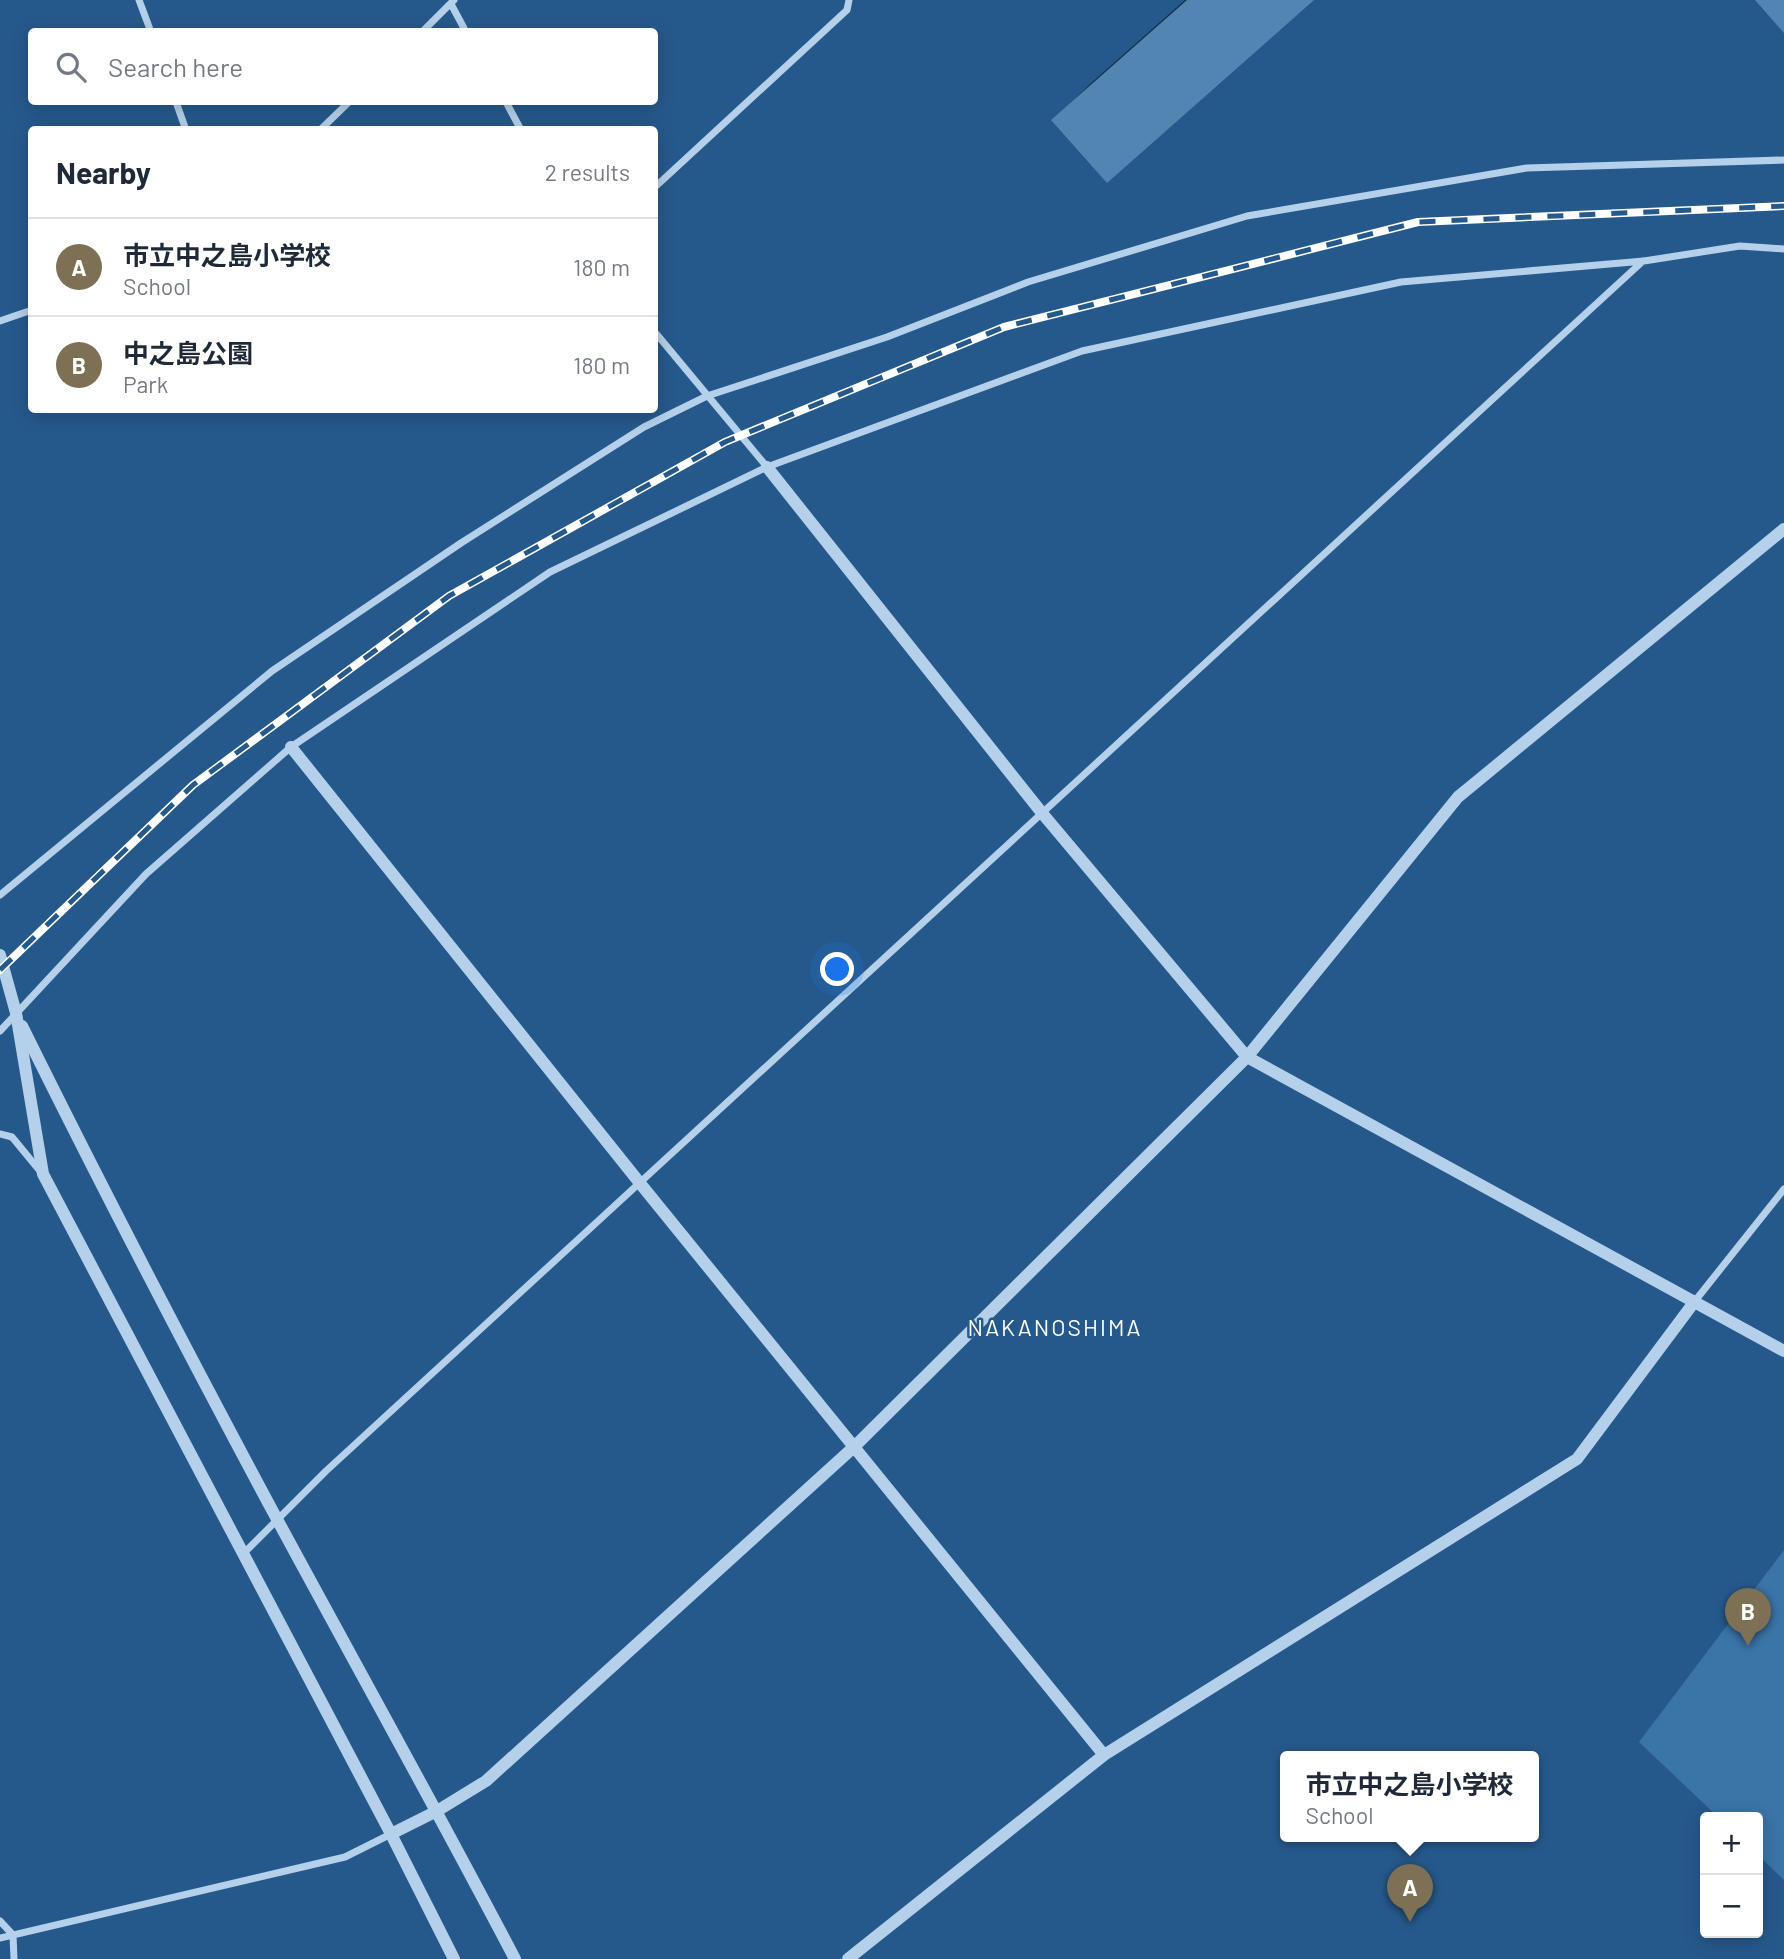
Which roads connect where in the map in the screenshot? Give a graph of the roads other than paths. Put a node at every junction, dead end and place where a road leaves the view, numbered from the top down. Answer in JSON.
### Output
{"nodes":[{"id":1,"x":139,"y":0,"type":"edge"},
{"id":2,"x":849,"y":0,"type":"edge"},
{"id":3,"x":452,"y":2,"type":"edge"},
{"id":4,"x":149,"y":28,"type":"edge"},
{"id":5,"x":426,"y":28,"type":"edge"},
{"id":6,"x":464,"y":28,"type":"edge"},
{"id":7,"x":177,"y":105,"type":"edge"},
{"id":8,"x":346,"y":105,"type":"edge"},
{"id":9,"x":508,"y":105,"type":"edge"},
{"id":10,"x":185,"y":126,"type":"edge"},
{"id":11,"x":324,"y":126,"type":"edge"},
{"id":12,"x":519,"y":126,"type":"edge"},
{"id":13,"x":1784,"y":160,"type":"edge"},
{"id":14,"x":658,"y":184,"type":"edge"},
{"id":15,"x":1784,"y":249,"type":"edge"},
{"id":16,"x":1644,"y":261,"type":"junction"},
{"id":17,"x":28,"y":311,"type":"edge"},
{"id":18,"x":0,"y":321,"type":"edge"},
{"id":19,"x":658,"y":336,"type":"edge"},
{"id":20,"x":708,"y":396,"type":"junction"},
{"id":21,"x":767,"y":467,"type":"junction"},
{"id":22,"x":1784,"y":529,"type":"edge"},
{"id":23,"x":291,"y":747,"type":"junction"},
{"id":24,"x":1042,"y":813,"type":"junction"},
{"id":25,"x":0,"y":895,"type":"edge"},
{"id":26,"x":0,"y":955,"type":"edge"},
{"id":27,"x":16,"y":1013,"type":"junction"},
{"id":28,"x":0,"y":1031,"type":"edge"},
{"id":29,"x":1247,"y":1057,"type":"junction"},
{"id":30,"x":0,"y":1134,"type":"edge"},
{"id":31,"x":43,"y":1174,"type":"junction"},
{"id":32,"x":639,"y":1182,"type":"junction"},
{"id":33,"x":1784,"y":1189,"type":"edge"},
{"id":34,"x":1695,"y":1301,"type":"junction"},
{"id":35,"x":1784,"y":1350,"type":"edge"},
{"id":36,"x":855,"y":1446,"type":"junction"},
{"id":37,"x":277,"y":1519,"type":"junction"},
{"id":38,"x":243,"y":1554,"type":"junction"},
{"id":39,"x":1104,"y":1755,"type":"junction"},
{"id":40,"x":437,"y":1811,"type":"junction"},
{"id":41,"x":391,"y":1834,"type":"junction"},
{"id":42,"x":0,"y":1921,"type":"edge"},
{"id":43,"x":13,"y":1935,"type":"junction"},
{"id":44,"x":0,"y":1938,"type":"edge"},
{"id":45,"x":14,"y":1959,"type":"edge"},
{"id":46,"x":454,"y":1959,"type":"edge"},
{"id":47,"x":515,"y":1959,"type":"edge"},
{"id":48,"x":848,"y":1959,"type":"edge"}],
"edges":[{"from":1,"to":4,"type":"street"},
{"from":2,"to":14,"type":"street"},
{"from":3,"to":5,"type":"street"},
{"from":3,"to":6,"type":"street"},
{"from":7,"to":10,"type":"street"},
{"from":8,"to":11,"type":"street"},
{"from":9,"to":12,"type":"street"},
{"from":13,"to":20,"type":"street"},
{"from":15,"to":16,"type":"street"},
{"from":16,"to":21,"type":"street"},
{"from":16,"to":24,"type":"street"},
{"from":17,"to":18,"type":"street"},
{"from":19,"to":20,"type":"street"},
{"from":20,"to":21,"type":"street"},
{"from":20,"to":25,"type":"street"},
{"from":21,"to":23,"type":"street"},
{"from":21,"to":24,"type":"street"},
{"from":22,"to":29,"type":"street"},
{"from":23,"to":27,"type":"street"},
{"from":23,"to":32,"type":"street"},
{"from":24,"to":29,"type":"street"},
{"from":24,"to":32,"type":"street"},
{"from":26,"to":27,"type":"street"},
{"from":27,"to":28,"type":"street"},
{"from":27,"to":31,"type":"street"},
{"from":27,"to":37,"type":"street"},
{"from":29,"to":34,"type":"street"},
{"from":29,"to":36,"type":"street"},
{"from":30,"to":31,"type":"street"},
{"from":31,"to":38,"type":"street"},
{"from":32,"to":36,"type":"street"},
{"from":32,"to":37,"type":"street"},
{"from":33,"to":34,"type":"street"},
{"from":34,"to":35,"type":"street"},
{"from":34,"to":39,"type":"street"},
{"from":36,"to":39,"type":"street"},
{"from":36,"to":40,"type":"street"},
{"from":37,"to":38,"type":"street"},
{"from":37,"to":40,"type":"street"},
{"from":38,"to":41,"type":"street"},
{"from":39,"to":48,"type":"street"},
{"from":40,"to":41,"type":"street"},
{"from":40,"to":47,"type":"street"},
{"from":41,"to":43,"type":"street"},
{"from":41,"to":46,"type":"street"},
{"from":42,"to":43,"type":"street"},
{"from":43,"to":44,"type":"street"},
{"from":43,"to":45,"type":"street"}]}
